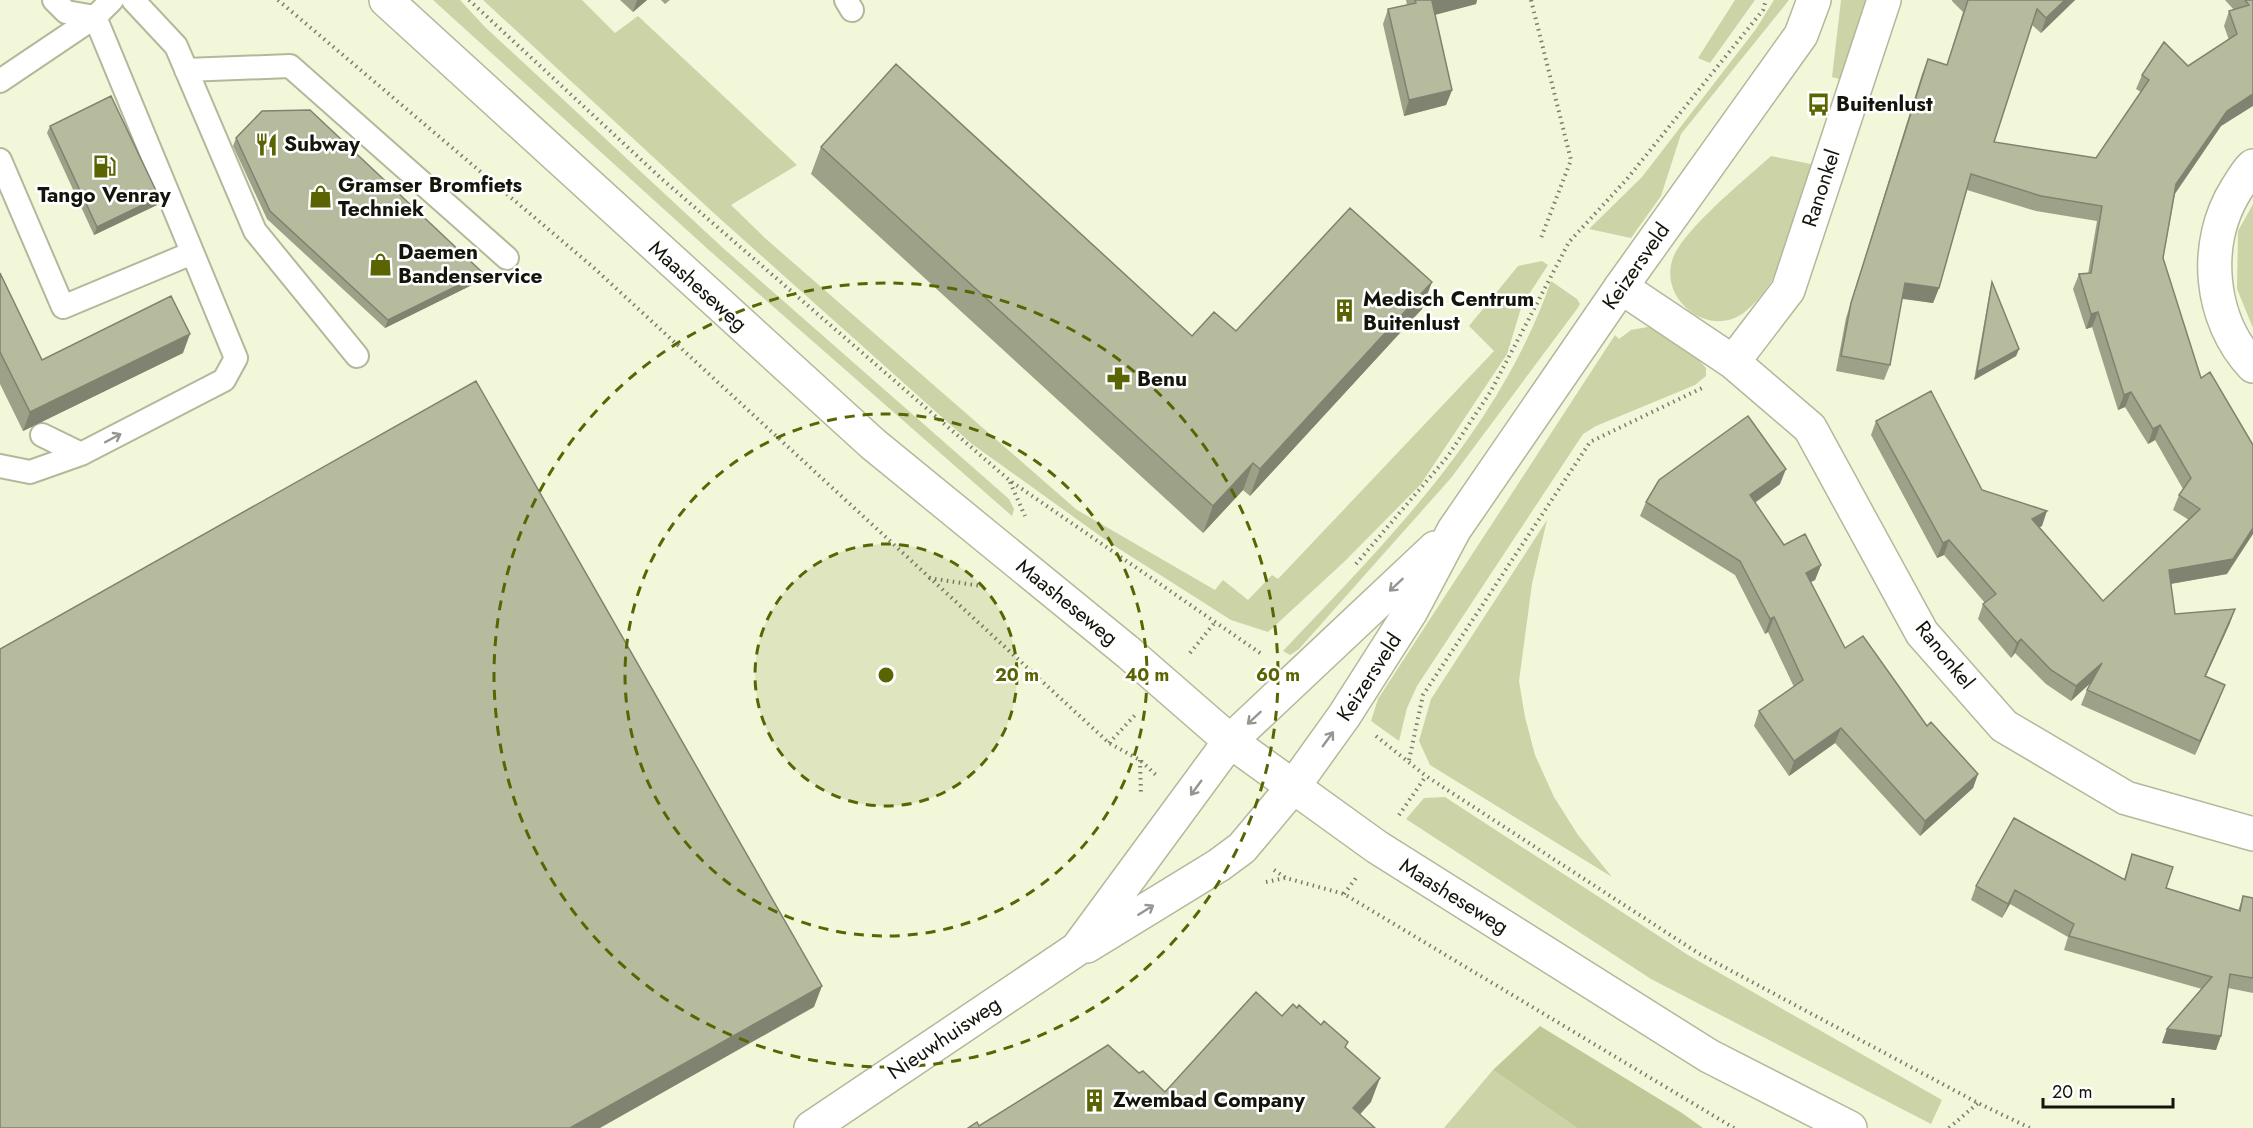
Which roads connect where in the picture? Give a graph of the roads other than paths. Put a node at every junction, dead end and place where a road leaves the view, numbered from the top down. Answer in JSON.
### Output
{"nodes":[{"id":1,"x":54,"y":0,"type":"edge"},
{"id":2,"x":112,"y":0,"type":"edge"},
{"id":3,"x":133,"y":0,"type":"edge"},
{"id":4,"x":386,"y":0,"type":"edge"},
{"id":5,"x":1814,"y":0,"type":"edge"},
{"id":6,"x":1884,"y":0,"type":"edge"},
{"id":7,"x":95,"y":17,"type":"junction"},
{"id":8,"x":186,"y":70,"type":"junction"},
{"id":9,"x":2,"y":79,"type":"edge"},
{"id":10,"x":0,"y":101,"type":"edge"},
{"id":11,"x":0,"y":160,"type":"edge"},
{"id":12,"x":2253,"y":166,"type":"edge"},
{"id":13,"x":192,"y":253,"type":"junction"},
{"id":14,"x":507,"y":258,"type":"dead end"},
{"id":15,"x":1621,"y":287,"type":"junction"},
{"id":16,"x":357,"y":356,"type":"dead end"},
{"id":17,"x":1733,"y":362,"type":"junction"},
{"id":18,"x":2253,"y":366,"type":"edge"},
{"id":19,"x":42,"y":435,"type":"dead end"},
{"id":20,"x":81,"y":454,"type":"junction"},
{"id":21,"x":0,"y":466,"type":"edge"},
{"id":22,"x":1454,"y":530,"type":"junction"},
{"id":23,"x":1230,"y":741,"type":"junction"},
{"id":24,"x":1293,"y":787,"type":"junction"},
{"id":25,"x":2253,"y":834,"type":"edge"},
{"id":26,"x":1077,"y":949,"type":"junction"},
{"id":27,"x":812,"y":1128,"type":"edge"},
{"id":28,"x":1850,"y":1128,"type":"edge"}],
"edges":[{"from":1,"to":7,"type":"lane"},
{"from":2,"to":7,"type":"lane"},
{"from":3,"to":8,"type":"lane"},
{"from":4,"to":23,"type":"street","name":"Maasheseweg"},
{"from":5,"to":15,"type":"street","name":"Keizersveld"},
{"from":6,"to":17,"type":"street","name":"Ranonkel"},
{"from":7,"to":9,"type":"lane"},
{"from":7,"to":13,"type":"lane"},
{"from":8,"to":14,"type":"lane"},
{"from":8,"to":16,"type":"lane"},
{"from":9,"to":10,"type":"lane"},
{"from":11,"to":13,"type":"lane"},
{"from":12,"to":18,"type":"street"},
{"from":20,"to":13,"type":"lane","one_way":true},
{"from":15,"to":17,"type":"street","name":"Ranonkel"},
{"from":15,"to":22,"type":"street","name":"Keizersveld"},
{"from":17,"to":25,"type":"street","name":"Ranonkel"},
{"from":19,"to":20,"type":"lane"},
{"from":20,"to":21,"type":"lane"},
{"from":22,"to":23,"type":"street","name":"Keizersveld","one_way":true},
{"from":24,"to":22,"type":"street","name":"Keizersveld","one_way":true},
{"from":23,"to":24,"type":"street","name":"Maasheseweg"},
{"from":23,"to":26,"type":"street","name":"Nieuwhuisweg","one_way":true},
{"from":26,"to":24,"type":"street","name":"Nieuwhuisweg","one_way":true},
{"from":24,"to":28,"type":"street","name":"Maasheseweg"},
{"from":26,"to":27,"type":"street","name":"Nieuwhuisweg"}]}
